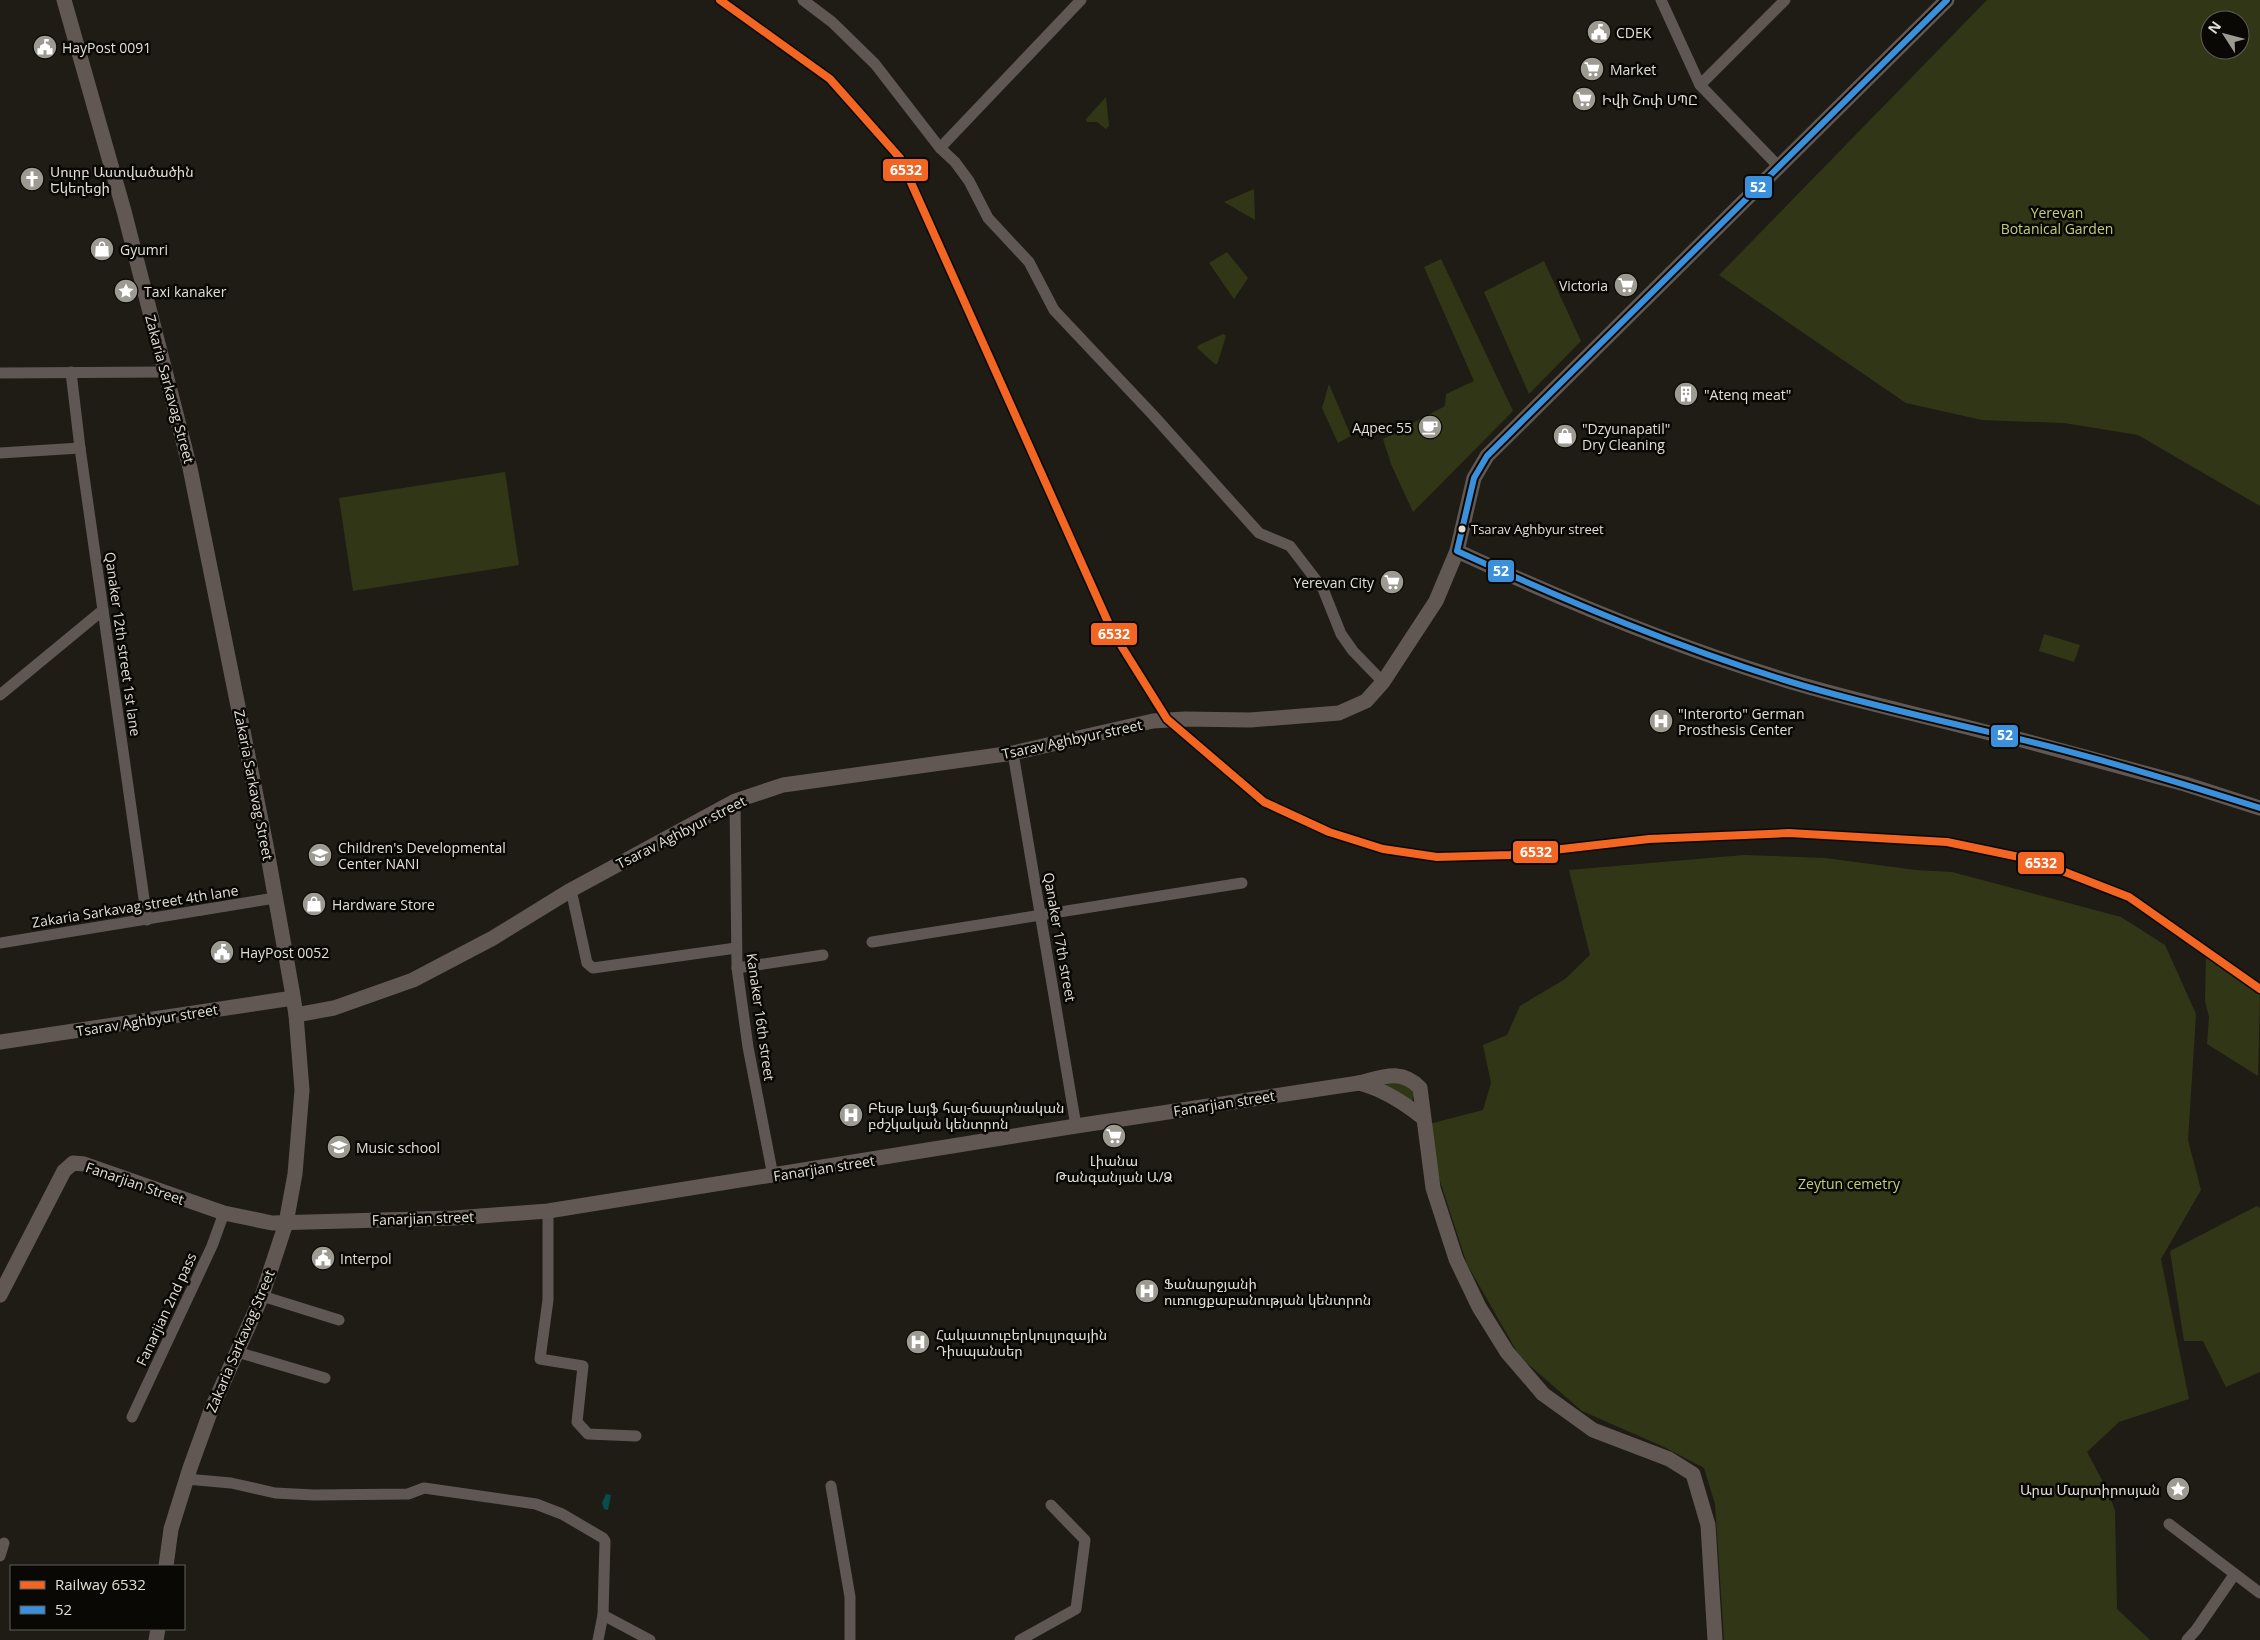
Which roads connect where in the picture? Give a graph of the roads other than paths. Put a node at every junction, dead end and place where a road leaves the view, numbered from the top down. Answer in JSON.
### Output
{"nodes":[{"id":1,"x":64,"y":0,"type":"edge"},
{"id":2,"x":803,"y":0,"type":"edge"},
{"id":3,"x":1080,"y":0,"type":"edge"},
{"id":4,"x":1661,"y":0,"type":"edge"},
{"id":5,"x":1785,"y":0,"type":"edge"},
{"id":6,"x":1947,"y":0,"type":"edge"},
{"id":7,"x":1700,"y":85,"type":"junction"},
{"id":8,"x":940,"y":148,"type":"junction"},
{"id":9,"x":1779,"y":167,"type":"junction"},
{"id":10,"x":72,"y":372,"type":"junction"},
{"id":11,"x":165,"y":372,"type":"junction"},
{"id":12,"x":0,"y":373,"type":"edge"},
{"id":13,"x":80,"y":448,"type":"junction"},
{"id":14,"x":0,"y":454,"type":"edge"},
{"id":15,"x":1456,"y":551,"type":"junction"},
{"id":16,"x":103,"y":610,"type":"junction"},
{"id":17,"x":1383,"y":682,"type":"junction"},
{"id":18,"x":0,"y":695,"type":"edge"},
{"id":19,"x":1013,"y":752,"type":"junction"},
{"id":20,"x":734,"y":801,"type":"junction"},
{"id":21,"x":2260,"y":808,"type":"edge"},
{"id":22,"x":1242,"y":883,"type":"dead end"},
{"id":23,"x":571,"y":890,"type":"junction"},
{"id":24,"x":275,"y":898,"type":"junction"},
{"id":25,"x":1041,"y":915,"type":"junction"},
{"id":26,"x":147,"y":920,"type":"junction"},
{"id":27,"x":872,"y":942,"type":"dead end"},
{"id":28,"x":0,"y":943,"type":"edge"},
{"id":29,"x":736,"y":948,"type":"junction"},
{"id":30,"x":823,"y":955,"type":"dead end"},
{"id":31,"x":736,"y":968,"type":"junction"},
{"id":32,"x":293,"y":998,"type":"junction"},
{"id":33,"x":296,"y":1015,"type":"junction"},
{"id":34,"x":0,"y":1042,"type":"edge"},
{"id":35,"x":1359,"y":1083,"type":"junction"},
{"id":36,"x":1422,"y":1117,"type":"junction"},
{"id":37,"x":1076,"y":1126,"type":"junction"},
{"id":38,"x":773,"y":1176,"type":"junction"},
{"id":39,"x":548,"y":1211,"type":"junction"},
{"id":40,"x":224,"y":1213,"type":"junction"},
{"id":41,"x":286,"y":1223,"type":"junction"},
{"id":42,"x":0,"y":1295,"type":"edge"},
{"id":43,"x":262,"y":1296,"type":"junction"},
{"id":44,"x":339,"y":1320,"type":"dead end"},
{"id":45,"x":237,"y":1352,"type":"junction"},
{"id":46,"x":325,"y":1378,"type":"dead end"},
{"id":47,"x":132,"y":1416,"type":"dead end"},
{"id":48,"x":636,"y":1436,"type":"dead end"},
{"id":49,"x":186,"y":1479,"type":"junction"},
{"id":50,"x":831,"y":1486,"type":"dead end"},
{"id":51,"x":1051,"y":1505,"type":"dead end"},
{"id":52,"x":2168,"y":1524,"type":"dead end"},
{"id":53,"x":4,"y":1543,"type":"dead end"},
{"id":54,"x":0,"y":1556,"type":"edge"},
{"id":55,"x":166,"y":1565,"type":"edge"},
{"id":56,"x":2234,"y":1575,"type":"junction"},
{"id":57,"x":2260,"y":1593,"type":"edge"},
{"id":58,"x":603,"y":1615,"type":"junction"},
{"id":59,"x":598,"y":1640,"type":"edge"},
{"id":60,"x":650,"y":1640,"type":"edge"},
{"id":61,"x":850,"y":1640,"type":"edge"},
{"id":62,"x":1020,"y":1640,"type":"edge"},
{"id":63,"x":1715,"y":1640,"type":"edge"},
{"id":64,"x":2187,"y":1640,"type":"edge"}],
"edges":[{"from":1,"to":11,"type":"main road","name":"Zakaria Sarkavag Street"},
{"from":2,"to":8,"type":"street"},
{"from":3,"to":8,"type":"street"},
{"from":4,"to":7,"type":"street"},
{"from":5,"to":7,"type":"street"},
{"from":6,"to":9,"type":"main road","name":"Tsarav Aghbyur street"},
{"from":7,"to":9,"type":"street"},
{"from":8,"to":17,"type":"street"},
{"from":9,"to":15,"type":"main road","name":"Tsarav Aghbyur street"},
{"from":10,"to":11,"type":"street"},
{"from":10,"to":12,"type":"street"},
{"from":10,"to":13,"type":"street","name":"Qanaker 12th street 1st lane"},
{"from":11,"to":24,"type":"main road","name":"Zakaria Sarkavag Street"},
{"from":13,"to":14,"type":"street"},
{"from":13,"to":16,"type":"street","name":"Qanaker 12th street 1st lane"},
{"from":15,"to":17,"type":"main road","name":"Tsarav Aghbyur street"},
{"from":15,"to":21,"type":"main road"},
{"from":16,"to":18,"type":"street"},
{"from":16,"to":26,"type":"street","name":"Qanaker 12th street 1st lane"},
{"from":17,"to":19,"type":"main road","name":"Tsarav Aghbyur street"},
{"from":19,"to":20,"type":"main road","name":"Tsarav Aghbyur street"},
{"from":19,"to":25,"type":"street","name":"Qanaker 17th street"},
{"from":20,"to":23,"type":"main road","name":"Tsarav Aghbyur street"},
{"from":20,"to":29,"type":"street","name":"Kanaker 16th street"},
{"from":22,"to":25,"type":"street"},
{"from":23,"to":29,"type":"street"},
{"from":23,"to":33,"type":"main road","name":"Tsarav Aghbyur street"},
{"from":24,"to":26,"type":"street","name":"Zakaria Sarkavag street 4th lane"},
{"from":24,"to":32,"type":"main road","name":"Zakaria Sarkavag Street"},
{"from":25,"to":27,"type":"street"},
{"from":25,"to":37,"type":"street","name":"Qanaker 17th street"},
{"from":26,"to":28,"type":"street","name":"Zakaria Sarkavag street 4th lane"},
{"from":29,"to":31,"type":"street","name":"Kanaker 16th street"},
{"from":30,"to":31,"type":"street"},
{"from":31,"to":38,"type":"street","name":"Kanaker 16th street"},
{"from":32,"to":33,"type":"main road","name":"Zakaria Sarkavag Street"},
{"from":32,"to":34,"type":"main road","name":"Tsarav Aghbyur street"},
{"from":33,"to":41,"type":"main road","name":"Zakaria Sarkavag Street"},
{"from":35,"to":36,"type":"main road","name":"Fanarjian street"},
{"from":35,"to":36,"type":"main road","name":"Fanarjian street"},
{"from":35,"to":37,"type":"main road","name":"Fanarjian street"},
{"from":36,"to":63,"type":"main road","name":"Fanarjian street"},
{"from":37,"to":38,"type":"main road","name":"Fanarjian street"},
{"from":38,"to":39,"type":"main road","name":"Fanarjian street"},
{"from":39,"to":41,"type":"main road","name":"Fanarjian street"},
{"from":39,"to":48,"type":"street"},
{"from":40,"to":41,"type":"main road","name":"Fanarjian Street"},
{"from":40,"to":42,"type":"main road","name":"Fanarjian Street"},
{"from":40,"to":47,"type":"street","name":"Fanarjian 2nd pass"},
{"from":41,"to":43,"type":"main road","name":"Zakaria Sarkavag Street"},
{"from":43,"to":44,"type":"street"},
{"from":43,"to":45,"type":"main road","name":"Zakaria Sarkavag Street"},
{"from":45,"to":46,"type":"street"},
{"from":45,"to":49,"type":"main road","name":"Zakaria Sarkavag Street"},
{"from":49,"to":55,"type":"main road","name":"Zakaria Sarkavag Street"},
{"from":49,"to":58,"type":"street"},
{"from":50,"to":61,"type":"street"},
{"from":51,"to":62,"type":"street"},
{"from":52,"to":56,"type":"street"},
{"from":53,"to":54,"type":"street"},
{"from":56,"to":57,"type":"street"},
{"from":56,"to":64,"type":"street"},
{"from":58,"to":59,"type":"street"},
{"from":58,"to":60,"type":"street"}]}
